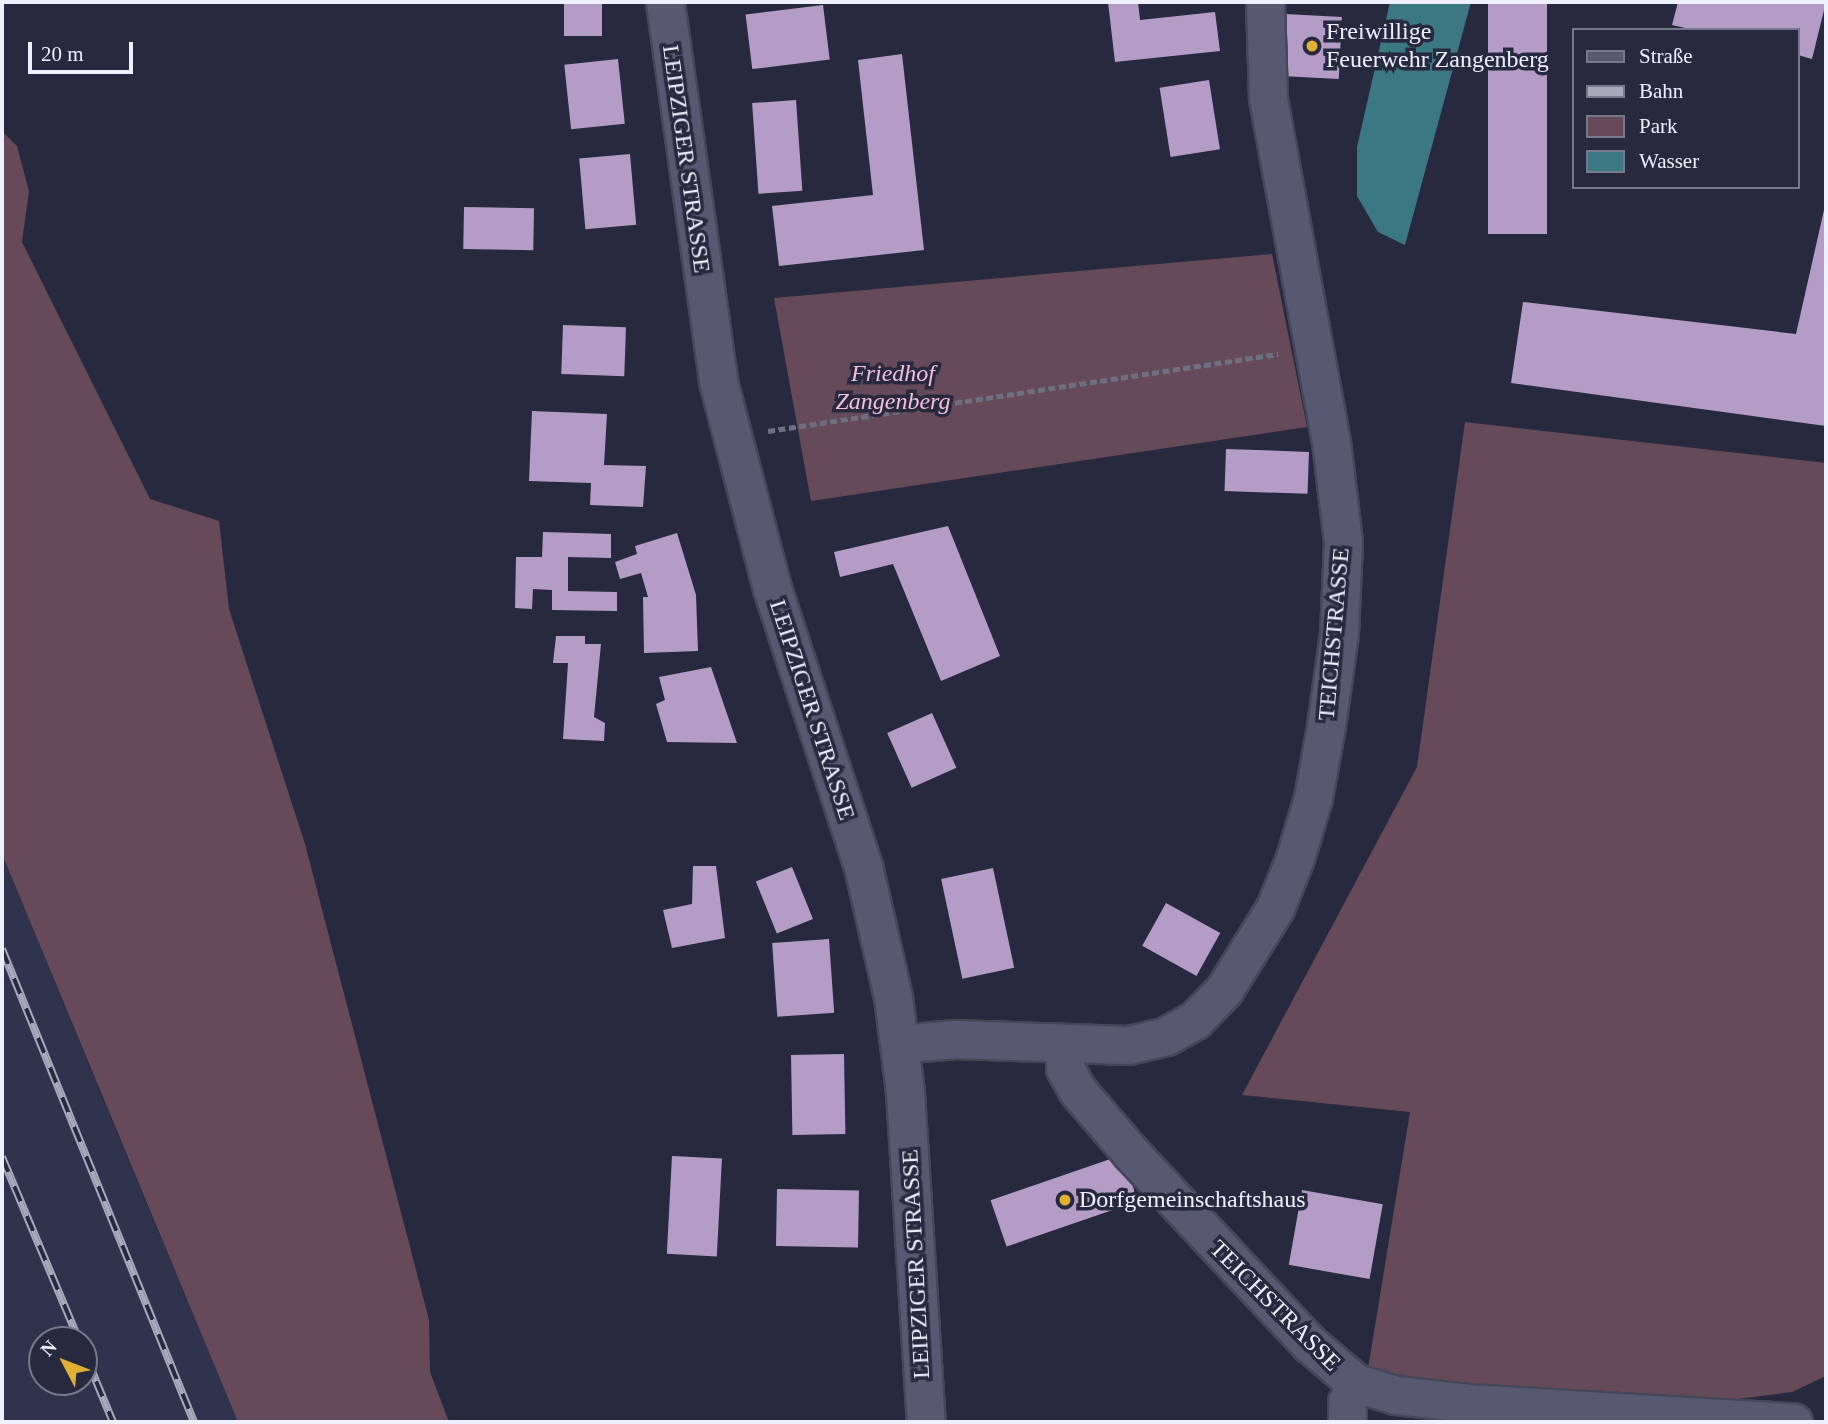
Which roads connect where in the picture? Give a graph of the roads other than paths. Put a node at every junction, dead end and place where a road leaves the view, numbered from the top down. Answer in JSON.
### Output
{"nodes":[{"id":1,"x":665,"y":2,"type":"edge"},
{"id":2,"x":1265,"y":2,"type":"edge"},
{"id":3,"x":900,"y":1044,"type":"junction"},
{"id":4,"x":1065,"y":1045,"type":"junction"},
{"id":5,"x":1356,"y":1383,"type":"junction"},
{"id":6,"x":1421,"y":1410,"type":"edge"},
{"id":7,"x":926,"y":1422,"type":"edge"},
{"id":8,"x":1347,"y":1422,"type":"edge"},
{"id":9,"x":1793,"y":1422,"type":"edge"}],
"edges":[{"from":1,"to":3,"type":"street","name":"LEIPZIGER STRASSE"},
{"from":2,"to":4,"type":"street","name":"TEICHSTRASSE"},
{"from":3,"to":4,"type":"street","name":"TEICHSTRASSE"},
{"from":3,"to":7,"type":"street","name":"LEIPZIGER STRASSE"},
{"from":4,"to":5,"type":"street","name":"TEICHSTRASSE"},
{"from":5,"to":6,"type":"street","name":"TEICHSTRASSE"},
{"from":5,"to":8,"type":"street"},
{"from":6,"to":9,"type":"street","name":"TEICHSTRASSE"}]}
